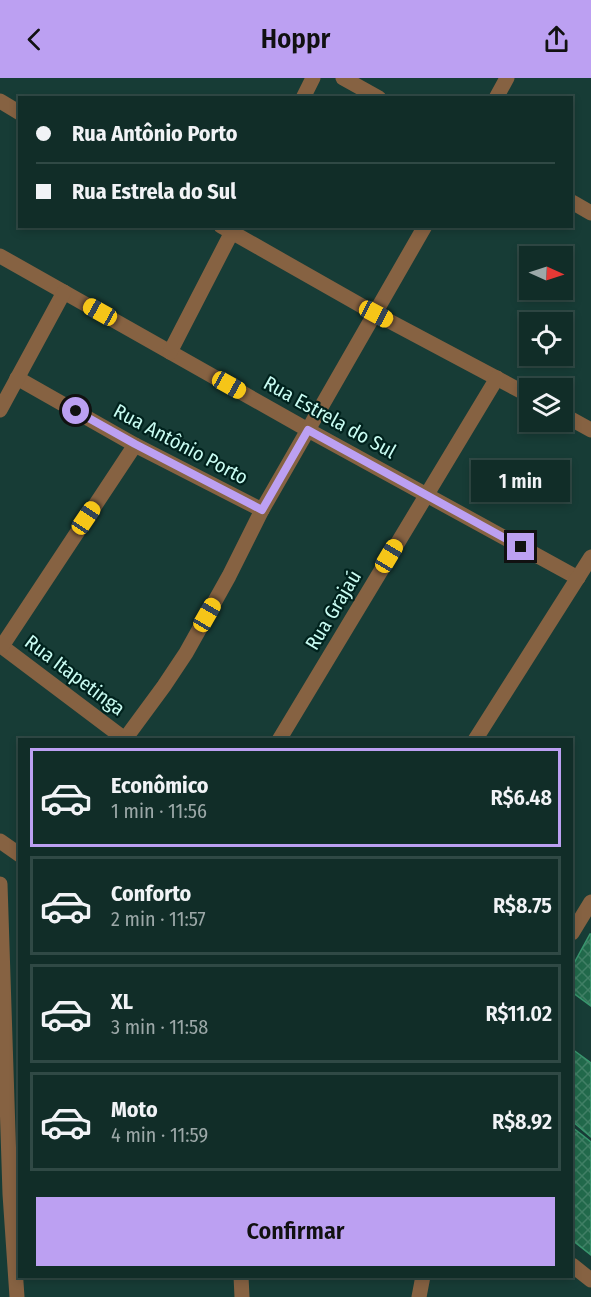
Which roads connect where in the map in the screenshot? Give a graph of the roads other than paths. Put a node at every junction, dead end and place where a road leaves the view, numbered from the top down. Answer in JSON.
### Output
{"nodes":[{"id":1,"x":313,"y":78,"type":"edge"},
{"id":2,"x":343,"y":78,"type":"edge"},
{"id":3,"x":507,"y":78,"type":"edge"},
{"id":4,"x":304,"y":96,"type":"edge"},
{"id":5,"x":375,"y":96,"type":"edge"},
{"id":6,"x":497,"y":96,"type":"edge"},
{"id":7,"x":0,"y":101,"type":"edge"},
{"id":8,"x":18,"y":111,"type":"edge"},
{"id":9,"x":573,"y":203,"type":"edge"},
{"id":10,"x":591,"y":213,"type":"edge"},
{"id":11,"x":423,"y":228,"type":"edge"},
{"id":12,"x":229,"y":229,"type":"edge"},
{"id":13,"x":0,"y":256,"type":"edge"},
{"id":14,"x":64,"y":292,"type":"junction"},
{"id":15,"x":376,"y":314,"type":"junction"},
{"id":16,"x":170,"y":352,"type":"junction"},
{"id":17,"x":17,"y":378,"type":"junction"},
{"id":18,"x":497,"y":378,"type":"junction"},
{"id":19,"x":519,"y":390,"type":"edge"},
{"id":20,"x":0,"y":410,"type":"edge"},
{"id":21,"x":573,"y":420,"type":"edge"},
{"id":22,"x":308,"y":430,"type":"junction"},
{"id":23,"x":591,"y":430,"type":"edge"},
{"id":24,"x":135,"y":444,"type":"junction"},
{"id":25,"x":426,"y":495,"type":"junction"},
{"id":26,"x":262,"y":510,"type":"junction"},
{"id":27,"x":591,"y":558,"type":"edge"},
{"id":28,"x":578,"y":578,"type":"junction"},
{"id":29,"x":1,"y":645,"type":"edge"},
{"id":30,"x":124,"y":738,"type":"edge"},
{"id":31,"x":126,"y":738,"type":"edge"},
{"id":32,"x":280,"y":738,"type":"edge"},
{"id":33,"x":475,"y":738,"type":"edge"},
{"id":34,"x":0,"y":841,"type":"edge"},
{"id":35,"x":18,"y":854,"type":"edge"},
{"id":36,"x":0,"y":884,"type":"edge"},
{"id":37,"x":591,"y":902,"type":"edge"},
{"id":38,"x":573,"y":931,"type":"edge"},
{"id":39,"x":2,"y":990,"type":"edge"},
{"id":40,"x":3,"y":1074,"type":"edge"},
{"id":41,"x":5,"y":1192,"type":"edge"},
{"id":42,"x":573,"y":1266,"type":"edge"},
{"id":43,"x":241,"y":1278,"type":"edge"},
{"id":44,"x":423,"y":1278,"type":"edge"},
{"id":45,"x":591,"y":1280,"type":"edge"},
{"id":46,"x":16,"y":1297,"type":"edge"},
{"id":47,"x":242,"y":1297,"type":"edge"},
{"id":48,"x":419,"y":1297,"type":"edge"}],
"edges":[{"from":1,"to":4,"type":"street"},
{"from":2,"to":5,"type":"street"},
{"from":3,"to":6,"type":"street"},
{"from":7,"to":8,"type":"street"},
{"from":9,"to":10,"type":"street"},
{"from":11,"to":15,"type":"street"},
{"from":12,"to":15,"type":"street"},
{"from":12,"to":16,"type":"street"},
{"from":13,"to":14,"type":"street","name":"Rua Estrela do Sul"},
{"from":14,"to":16,"type":"street","name":"Rua Estrela do Sul"},
{"from":14,"to":17,"type":"street"},
{"from":15,"to":18,"type":"street"},
{"from":15,"to":22,"type":"street"},
{"from":16,"to":22,"type":"street","name":"Rua Estrela do Sul"},
{"from":17,"to":20,"type":"street"},
{"from":17,"to":24,"type":"street","name":"Rua Antônio Porto"},
{"from":18,"to":19,"type":"street"},
{"from":18,"to":25,"type":"street","name":"Rua Grajaú"},
{"from":21,"to":23,"type":"street"},
{"from":22,"to":25,"type":"street","name":"Rua Estrela do Sul"},
{"from":22,"to":26,"type":"street"},
{"from":24,"to":26,"type":"street","name":"Rua Antônio Porto"},
{"from":24,"to":29,"type":"street"},
{"from":25,"to":28,"type":"street","name":"Rua Estrela do Sul"},
{"from":25,"to":32,"type":"street","name":"Rua Grajaú"},
{"from":26,"to":31,"type":"street"},
{"from":27,"to":28,"type":"street"},
{"from":28,"to":33,"type":"street"},
{"from":29,"to":30,"type":"street","name":"Rua Itapetinga"},
{"from":34,"to":35,"type":"street"},
{"from":36,"to":39,"type":"street"},
{"from":37,"to":38,"type":"street"},
{"from":39,"to":40,"type":"street"},
{"from":40,"to":41,"type":"street"},
{"from":41,"to":46,"type":"street"},
{"from":42,"to":45,"type":"street"},
{"from":43,"to":47,"type":"street"},
{"from":44,"to":48,"type":"street"}]}
